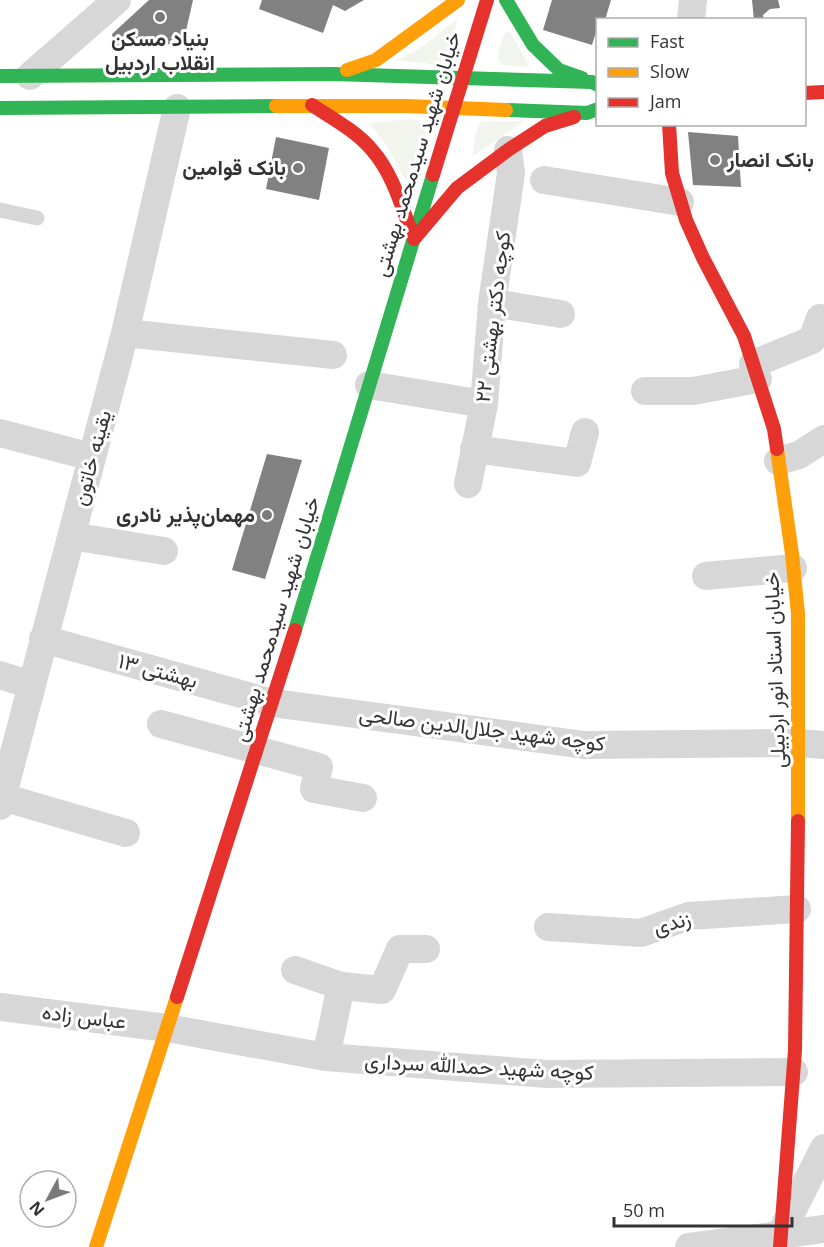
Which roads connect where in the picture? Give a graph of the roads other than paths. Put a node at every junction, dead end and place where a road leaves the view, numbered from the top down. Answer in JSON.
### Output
{"nodes":[{"id":1,"x":117,"y":0,"type":"edge"},
{"id":2,"x":459,"y":0,"type":"edge"},
{"id":3,"x":472,"y":0,"type":"edge"},
{"id":4,"x":487,"y":0,"type":"edge"},
{"id":5,"x":507,"y":0,"type":"edge"},
{"id":6,"x":693,"y":0,"type":"edge"},
{"id":7,"x":691,"y":18,"type":"edge"},
{"id":8,"x":333,"y":74,"type":"junction"},
{"id":9,"x":0,"y":76,"type":"edge"},
{"id":10,"x":30,"y":76,"type":"junction"},
{"id":11,"x":457,"y":77,"type":"junction"},
{"id":12,"x":595,"y":83,"type":"edge"},
{"id":13,"x":824,"y":92,"type":"edge"},
{"id":14,"x":806,"y":93,"type":"edge"},
{"id":15,"x":312,"y":105,"type":"junction"},
{"id":16,"x":0,"y":108,"type":"edge"},
{"id":17,"x":177,"y":108,"type":"junction"},
{"id":18,"x":455,"y":108,"type":"junction"},
{"id":19,"x":592,"y":111,"type":"edge"},
{"id":20,"x":669,"y":126,"type":"edge"},
{"id":21,"x":508,"y":150,"type":"junction"},
{"id":22,"x":544,"y":180,"type":"dead end"},
{"id":23,"x":680,"y":202,"type":"junction"},
{"id":24,"x":0,"y":210,"type":"edge"},
{"id":25,"x":37,"y":218,"type":"dead end"},
{"id":26,"x":414,"y":239,"type":"junction"},
{"id":27,"x":492,"y":303,"type":"junction"},
{"id":28,"x":561,"y":314,"type":"dead end"},
{"id":29,"x":820,"y":318,"type":"dead end"},
{"id":30,"x":125,"y":333,"type":"junction"},
{"id":31,"x":333,"y":355,"type":"dead end"},
{"id":32,"x":755,"y":371,"type":"junction"},
{"id":33,"x":369,"y":385,"type":"junction"},
{"id":34,"x":645,"y":390,"type":"dead end"},
{"id":35,"x":484,"y":404,"type":"junction"},
{"id":36,"x":585,"y":432,"type":"dead end"},
{"id":37,"x":0,"y":433,"type":"edge"},
{"id":38,"x":824,"y":439,"type":"edge"},
{"id":39,"x":474,"y":449,"type":"junction"},
{"id":40,"x":92,"y":457,"type":"junction"},
{"id":41,"x":778,"y":461,"type":"junction"},
{"id":42,"x":468,"y":484,"type":"dead end"},
{"id":43,"x":71,"y":536,"type":"junction"},
{"id":44,"x":164,"y":551,"type":"dead end"},
{"id":45,"x":793,"y":568,"type":"junction"},
{"id":46,"x":705,"y":576,"type":"dead end"},
{"id":47,"x":43,"y":639,"type":"junction"},
{"id":48,"x":0,"y":675,"type":"edge"},
{"id":49,"x":31,"y":685,"type":"junction"},
{"id":50,"x":273,"y":703,"type":"junction"},
{"id":51,"x":160,"y":724,"type":"dead end"},
{"id":52,"x":812,"y":744,"type":"edge"},
{"id":53,"x":257,"y":751,"type":"junction"},
{"id":54,"x":363,"y":798,"type":"dead end"},
{"id":55,"x":1,"y":801,"type":"edge"},
{"id":56,"x":126,"y":833,"type":"dead end"},
{"id":57,"x":797,"y":909,"type":"junction"},
{"id":58,"x":548,"y":927,"type":"dead end"},
{"id":59,"x":426,"y":949,"type":"dead end"},
{"id":60,"x":295,"y":970,"type":"dead end"},
{"id":61,"x":341,"y":986,"type":"junction"},
{"id":62,"x":0,"y":1007,"type":"edge"},
{"id":63,"x":167,"y":1028,"type":"junction"},
{"id":64,"x":326,"y":1057,"type":"junction"},
{"id":65,"x":794,"y":1072,"type":"junction"},
{"id":66,"x":824,"y":1148,"type":"edge"},
{"id":67,"x":824,"y":1229,"type":"edge"},
{"id":68,"x":779,"y":1242,"type":"edge"},
{"id":69,"x":96,"y":1247,"type":"edge"},
{"id":70,"x":689,"y":1247,"type":"edge"}],
"edges":[{"from":1,"to":10,"type":"street"},
{"from":2,"to":8,"type":"main road"},
{"from":3,"to":11,"type":"lane"},
{"from":4,"to":11,"type":"main road","name":"خیابان شهید سیدمحمد بهشتی"},
{"from":5,"to":12,"type":"main road"},
{"from":6,"to":7,"type":"street"},
{"from":8,"to":10,"type":"main road"},
{"from":8,"to":11,"type":"main road"},
{"from":9,"to":10,"type":"main road"},
{"from":11,"to":12,"type":"main road"},
{"from":11,"to":18,"type":"main road","name":"خیابان شهید سیدمحمد بهشتی"},
{"from":13,"to":14,"type":"main road"},
{"from":15,"to":17,"type":"main road"},
{"from":15,"to":18,"type":"main road"},
{"from":15,"to":26,"type":"main road"},
{"from":16,"to":17,"type":"main road"},
{"from":17,"to":30,"type":"street","name":"یقینه خاتون"},
{"from":18,"to":19,"type":"main road"},
{"from":18,"to":26,"type":"main road","name":"خیابان شهید سیدمحمد بهشتی"},
{"from":19,"to":21,"type":"main road"},
{"from":20,"to":23,"type":"main road","name":"خیابان استاد انور اردبیلی"},
{"from":21,"to":26,"type":"main road"},
{"from":21,"to":27,"type":"street","name":"کوچه دکتر بهشتی ۲۲"},
{"from":22,"to":23,"type":"street"},
{"from":23,"to":32,"type":"main road","name":"خیابان استاد انور اردبیلی"},
{"from":24,"to":25,"type":"lane"},
{"from":26,"to":33,"type":"main road","name":"خیابان شهید سیدمحمد بهشتی"},
{"from":27,"to":28,"type":"street"},
{"from":27,"to":35,"type":"street","name":"کوچه دکتر بهشتی ۲۲"},
{"from":29,"to":32,"type":"street"},
{"from":30,"to":31,"type":"street"},
{"from":30,"to":40,"type":"street","name":"یقینه خاتون"},
{"from":32,"to":34,"type":"street"},
{"from":32,"to":41,"type":"main road","name":"خیابان استاد انور اردبیلی"},
{"from":33,"to":35,"type":"street"},
{"from":33,"to":50,"type":"main road","name":"خیابان شهید سیدمحمد بهشتی"},
{"from":35,"to":39,"type":"street","name":"کوچه دکتر بهشتی ۲۲"},
{"from":36,"to":39,"type":"street"},
{"from":37,"to":40,"type":"street"},
{"from":38,"to":41,"type":"street"},
{"from":39,"to":42,"type":"street","name":"کوچه دکتر بهشتی ۲۲"},
{"from":40,"to":43,"type":"street","name":"یقینه خاتون"},
{"from":41,"to":45,"type":"main road","name":"خیابان استاد انور اردبیلی"},
{"from":43,"to":44,"type":"street"},
{"from":43,"to":47,"type":"street","name":"یقینه خاتون"},
{"from":45,"to":46,"type":"street"},
{"from":45,"to":52,"type":"main road","name":"خیابان استاد انور اردبیلی"},
{"from":47,"to":49,"type":"street","name":"یقینه خاتون"},
{"from":47,"to":50,"type":"street","name":"بهشتی ۱۳"},
{"from":48,"to":49,"type":"street"},
{"from":49,"to":55,"type":"street","name":"یقینه خاتون"},
{"from":50,"to":52,"type":"street","name":"کوچه شهید جلال‌الدین صالحی"},
{"from":50,"to":53,"type":"main road","name":"خیابان شهید سیدمحمد بهشتی"},
{"from":51,"to":53,"type":"street"},
{"from":52,"to":57,"type":"main road","name":"خیابان استاد انور اردبیلی"},
{"from":53,"to":54,"type":"street"},
{"from":53,"to":63,"type":"main road","name":"خیابان شهید سیدمحمد بهشتی"},
{"from":55,"to":56,"type":"street"},
{"from":57,"to":58,"type":"street","name":"زندی"},
{"from":57,"to":65,"type":"main road","name":"خیابان استاد انور اردبیلی"},
{"from":59,"to":61,"type":"street"},
{"from":60,"to":61,"type":"street"},
{"from":61,"to":64,"type":"street"},
{"from":62,"to":63,"type":"street","name":"عباس زاده"},
{"from":63,"to":64,"type":"street","name":"کوچه شهید حمدالله سرداری"},
{"from":63,"to":69,"type":"main road","name":"خیابان شهید سیدمحمد بهشتی"},
{"from":64,"to":65,"type":"street","name":"کوچه شهید حمدالله سرداری"},
{"from":65,"to":68,"type":"main road","name":"خیابان استاد انور اردبیلی"},
{"from":66,"to":68,"type":"street"},
{"from":67,"to":68,"type":"street"},
{"from":68,"to":70,"type":"street"}]}
